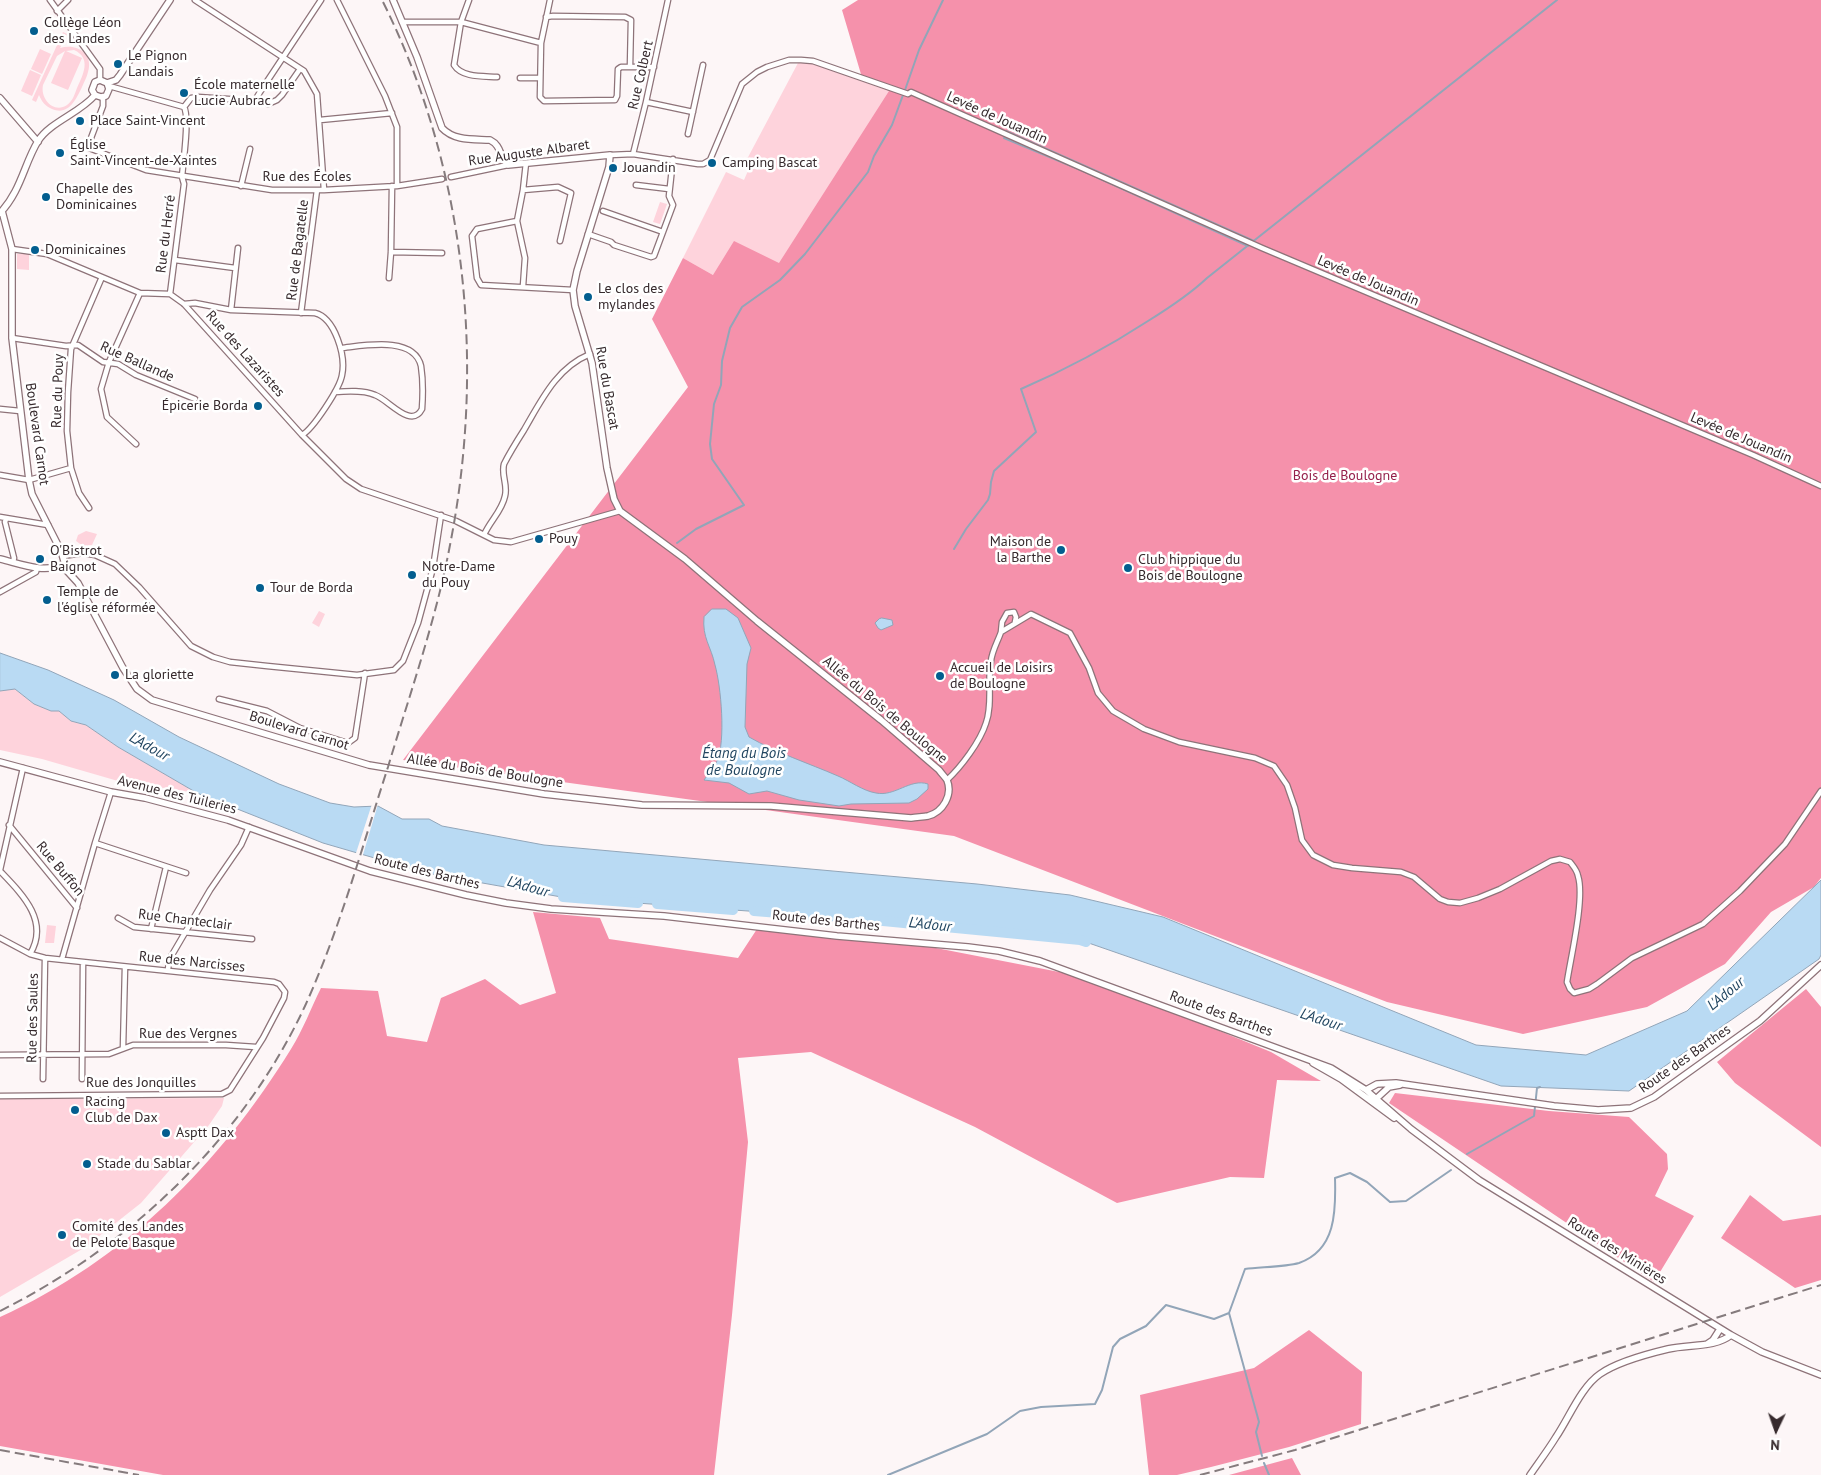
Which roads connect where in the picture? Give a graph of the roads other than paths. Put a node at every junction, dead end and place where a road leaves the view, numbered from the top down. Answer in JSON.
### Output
{"nodes":[{"id":1,"x":50,"y":0,"type":"edge"},
{"id":2,"x":68,"y":0,"type":"edge"},
{"id":3,"x":170,"y":0,"type":"edge"},
{"id":4,"x":195,"y":0,"type":"edge"},
{"id":5,"x":320,"y":0,"type":"edge"},
{"id":6,"x":337,"y":0,"type":"edge"},
{"id":7,"x":393,"y":0,"type":"edge"},
{"id":8,"x":469,"y":0,"type":"edge"},
{"id":9,"x":550,"y":0,"type":"edge"},
{"id":10,"x":668,"y":0,"type":"edge"},
{"id":11,"x":57,"y":11,"type":"junction"},
{"id":12,"x":546,"y":17,"type":"junction"},
{"id":13,"x":402,"y":22,"type":"junction"},
{"id":14,"x":461,"y":22,"type":"junction"},
{"id":15,"x":541,"y":43,"type":"junction"},
{"id":16,"x":283,"y":57,"type":"junction"},
{"id":17,"x":703,"y":65,"type":"dead end"},
{"id":18,"x":630,"y":67,"type":"junction"},
{"id":19,"x":654,"y":67,"type":"junction"},
{"id":20,"x":300,"y":68,"type":"junction"},
{"id":21,"x":497,"y":77,"type":"dead end"},
{"id":22,"x":520,"y":78,"type":"dead end"},
{"id":23,"x":540,"y":78,"type":"junction"},
{"id":24,"x":100,"y":80,"type":"junction"},
{"id":25,"x":108,"y":85,"type":"junction"},
{"id":26,"x":95,"y":95,"type":"junction"},
{"id":27,"x":103,"y":97,"type":"junction"},
{"id":28,"x":0,"y":98,"type":"edge"},
{"id":29,"x":258,"y":101,"type":"junction"},
{"id":30,"x":646,"y":102,"type":"junction"},
{"id":31,"x":184,"y":108,"type":"junction"},
{"id":32,"x":693,"y":112,"type":"junction"},
{"id":33,"x":392,"y":114,"type":"junction"},
{"id":34,"x":320,"y":120,"type":"junction"},
{"id":35,"x":688,"y":134,"type":"dead end"},
{"id":36,"x":38,"y":142,"type":"junction"},
{"id":37,"x":250,"y":149,"type":"dead end"},
{"id":38,"x":633,"y":154,"type":"junction"},
{"id":39,"x":610,"y":155,"type":"junction"},
{"id":40,"x":673,"y":160,"type":"junction"},
{"id":41,"x":526,"y":163,"type":"junction"},
{"id":42,"x":508,"y":166,"type":"junction"},
{"id":43,"x":182,"y":177,"type":"junction"},
{"id":44,"x":451,"y":177,"type":"dead end"},
{"id":45,"x":442,"y":179,"type":"dead end"},
{"id":46,"x":636,"y":185,"type":"dead end"},
{"id":47,"x":241,"y":186,"type":"junction"},
{"id":48,"x":394,"y":186,"type":"junction"},
{"id":49,"x":669,"y":188,"type":"junction"},
{"id":50,"x":317,"y":190,"type":"junction"},
{"id":51,"x":324,"y":190,"type":"junction"},
{"id":52,"x":523,"y":190,"type":"junction"},
{"id":53,"x":1,"y":212,"type":"edge"},
{"id":54,"x":603,"y":212,"type":"dead end"},
{"id":55,"x":517,"y":221,"type":"junction"},
{"id":56,"x":663,"y":232,"type":"junction"},
{"id":57,"x":588,"y":234,"type":"junction"},
{"id":58,"x":560,"y":241,"type":"dead end"},
{"id":59,"x":238,"y":248,"type":"dead end"},
{"id":60,"x":12,"y":249,"type":"junction"},
{"id":61,"x":391,"y":252,"type":"junction"},
{"id":62,"x":442,"y":253,"type":"dead end"},
{"id":63,"x":174,"y":260,"type":"junction"},
{"id":64,"x":235,"y":268,"type":"junction"},
{"id":65,"x":102,"y":277,"type":"junction"},
{"id":66,"x":389,"y":278,"type":"dead end"},
{"id":67,"x":523,"y":286,"type":"junction"},
{"id":68,"x":573,"y":290,"type":"junction"},
{"id":69,"x":140,"y":293,"type":"junction"},
{"id":70,"x":170,"y":294,"type":"junction"},
{"id":71,"x":184,"y":304,"type":"junction"},
{"id":72,"x":231,"y":310,"type":"junction"},
{"id":73,"x":301,"y":313,"type":"junction"},
{"id":74,"x":12,"y":338,"type":"junction"},
{"id":75,"x":72,"y":345,"type":"junction"},
{"id":76,"x":340,"y":348,"type":"junction"},
{"id":77,"x":590,"y":354,"type":"junction"},
{"id":78,"x":109,"y":362,"type":"junction"},
{"id":79,"x":335,"y":392,"type":"junction"},
{"id":80,"x":194,"y":399,"type":"dead end"},
{"id":81,"x":0,"y":409,"type":"edge"},
{"id":82,"x":20,"y":411,"type":"junction"},
{"id":83,"x":302,"y":435,"type":"junction"},
{"id":84,"x":136,"y":444,"type":"dead end"},
{"id":85,"x":71,"y":468,"type":"junction"},
{"id":86,"x":0,"y":475,"type":"edge"},
{"id":87,"x":30,"y":480,"type":"junction"},
{"id":88,"x":1821,"y":486,"type":"edge"},
{"id":89,"x":89,"y":508,"type":"dead end"},
{"id":90,"x":620,"y":511,"type":"junction"},
{"id":91,"x":441,"y":515,"type":"junction"},
{"id":92,"x":0,"y":517,"type":"edge"},
{"id":93,"x":6,"y":518,"type":"junction"},
{"id":94,"x":48,"y":525,"type":"junction"},
{"id":95,"x":484,"y":535,"type":"junction"},
{"id":96,"x":63,"y":556,"type":"junction"},
{"id":97,"x":0,"y":559,"type":"edge"},
{"id":98,"x":13,"y":562,"type":"junction"},
{"id":99,"x":64,"y":564,"type":"junction"},
{"id":100,"x":37,"y":568,"type":"junction"},
{"id":101,"x":0,"y":592,"type":"edge"},
{"id":102,"x":1015,"y":622,"type":"junction"},
{"id":103,"x":1001,"y":632,"type":"junction"},
{"id":104,"x":365,"y":673,"type":"junction"},
{"id":105,"x":219,"y":698,"type":"dead end"},
{"id":106,"x":0,"y":762,"type":"edge"},
{"id":107,"x":369,"y":765,"type":"joint"},
{"id":108,"x":23,"y":768,"type":"junction"},
{"id":109,"x":946,"y":780,"type":"junction"},
{"id":110,"x":1821,"y":791,"type":"edge"},
{"id":111,"x":111,"y":792,"type":"junction"},
{"id":112,"x":10,"y":825,"type":"junction"},
{"id":113,"x":249,"y":827,"type":"junction"},
{"id":114,"x":95,"y":843,"type":"junction"},
{"id":115,"x":166,"y":867,"type":"junction"},
{"id":116,"x":364,"y":869,"type":"joint"},
{"id":117,"x":0,"y":870,"type":"edge"},
{"id":118,"x":186,"y":873,"type":"dead end"},
{"id":119,"x":77,"y":908,"type":"junction"},
{"id":120,"x":118,"y":918,"type":"dead end"},
{"id":121,"x":151,"y":929,"type":"junction"},
{"id":122,"x":186,"y":932,"type":"junction"},
{"id":123,"x":0,"y":938,"type":"edge"},
{"id":124,"x":252,"y":939,"type":"dead end"},
{"id":125,"x":30,"y":954,"type":"junction"},
{"id":126,"x":45,"y":958,"type":"junction"},
{"id":127,"x":62,"y":959,"type":"junction"},
{"id":128,"x":83,"y":963,"type":"junction"},
{"id":129,"x":1821,"y":966,"type":"edge"},
{"id":130,"x":125,"y":967,"type":"junction"},
{"id":131,"x":168,"y":970,"type":"junction"},
{"id":132,"x":256,"y":1047,"type":"junction"},
{"id":133,"x":123,"y":1048,"type":"junction"},
{"id":134,"x":43,"y":1054,"type":"junction"},
{"id":135,"x":82,"y":1054,"type":"junction"},
{"id":136,"x":0,"y":1055,"type":"edge"},
{"id":137,"x":1302,"y":1057,"type":"junction"},
{"id":138,"x":43,"y":1079,"type":"dead end"},
{"id":139,"x":82,"y":1079,"type":"dead end"},
{"id":140,"x":1402,"y":1085,"type":"junction"},
{"id":141,"x":1365,"y":1092,"type":"junction"},
{"id":142,"x":0,"y":1096,"type":"edge"},
{"id":143,"x":1377,"y":1098,"type":"junction"},
{"id":144,"x":1411,"y":1129,"type":"junction"},
{"id":145,"x":1720,"y":1329,"type":"junction"},
{"id":146,"x":1731,"y":1335,"type":"junction"},
{"id":147,"x":1707,"y":1344,"type":"junction"},
{"id":148,"x":1821,"y":1374,"type":"edge"},
{"id":149,"x":1530,"y":1475,"type":"edge"}],
"edges":[{"from":1,"to":11,"type":"street"},
{"from":2,"to":11,"type":"street"},
{"from":3,"to":25,"type":"street"},
{"from":4,"to":16,"type":"street"},
{"from":5,"to":16,"type":"street"},
{"from":6,"to":33,"type":"street"},
{"from":7,"to":13,"type":"street"},
{"from":8,"to":14,"type":"street"},
{"from":9,"to":12,"type":"street"},
{"from":10,"to":19,"type":"street","name":"Rue Colbert"},
{"from":11,"to":24,"type":"street"},
{"from":12,"to":15,"type":"street"},
{"from":12,"to":18,"type":"street"},
{"from":13,"to":14,"type":"street"},
{"from":13,"to":42,"type":"street"},
{"from":14,"to":15,"type":"street"},
{"from":14,"to":21,"type":"street"},
{"from":15,"to":23,"type":"street"},
{"from":16,"to":20,"type":"street"},
{"from":16,"to":29,"type":"street"},
{"from":17,"to":32,"type":"street"},
{"from":18,"to":19,"type":"street"},
{"from":18,"to":23,"type":"street"},
{"from":19,"to":30,"type":"street","name":"Rue Colbert"},
{"from":20,"to":29,"type":"street"},
{"from":20,"to":34,"type":"street"},
{"from":22,"to":23,"type":"street"},
{"from":24,"to":25,"type":"street"},
{"from":24,"to":26,"type":"street"},
{"from":25,"to":27,"type":"street"},
{"from":25,"to":31,"type":"street"},
{"from":26,"to":27,"type":"street"},
{"from":26,"to":36,"type":"street"},
{"from":27,"to":43,"type":"street","name":"Rue des Écoles"},
{"from":28,"to":36,"type":"street"},
{"from":29,"to":31,"type":"street"},
{"from":30,"to":32,"type":"street"},
{"from":30,"to":38,"type":"street","name":"Rue Colbert"},
{"from":31,"to":43,"type":"street","name":"Rue du Herré"},
{"from":32,"to":35,"type":"street"},
{"from":33,"to":34,"type":"street"},
{"from":33,"to":48,"type":"street"},
{"from":34,"to":51,"type":"street"},
{"from":36,"to":53,"type":"street"},
{"from":37,"to":47,"type":"street"},
{"from":38,"to":39,"type":"street"},
{"from":38,"to":40,"type":"street"},
{"from":39,"to":41,"type":"street","name":"Rue Auguste Albaret"},
{"from":39,"to":57,"type":"street","name":"Rue du Bascat"},
{"from":40,"to":49,"type":"street"},
{"from":40,"to":88,"type":"street","name":"Levée de Jouandin"},
{"from":41,"to":42,"type":"street","name":"Rue Auguste Albaret"},
{"from":41,"to":52,"type":"street"},
{"from":42,"to":44,"type":"street","name":"Rue Auguste Albaret"},
{"from":43,"to":47,"type":"street","name":"Rue des Écoles"},
{"from":43,"to":63,"type":"street","name":"Rue du Herré"},
{"from":45,"to":48,"type":"street","name":"Rue des Écoles"},
{"from":46,"to":49,"type":"street"},
{"from":47,"to":50,"type":"street","name":"Rue des Écoles"},
{"from":48,"to":51,"type":"street","name":"Rue des Écoles"},
{"from":48,"to":61,"type":"street"},
{"from":49,"to":56,"type":"street"},
{"from":50,"to":51,"type":"street","name":"Rue des Écoles"},
{"from":50,"to":73,"type":"street","name":"Rue de Bagatelle"},
{"from":52,"to":55,"type":"street"},
{"from":52,"to":58,"type":"street"},
{"from":53,"to":60,"type":"street","name":"Boulevard Carnot"},
{"from":54,"to":56,"type":"street"},
{"from":55,"to":67,"type":"street"},
{"from":55,"to":67,"type":"street"},
{"from":56,"to":57,"type":"street"},
{"from":57,"to":68,"type":"street","name":"Rue du Bascat"},
{"from":59,"to":64,"type":"street"},
{"from":60,"to":65,"type":"street"},
{"from":60,"to":74,"type":"street","name":"Boulevard Carnot"},
{"from":61,"to":62,"type":"street"},
{"from":61,"to":66,"type":"street"},
{"from":63,"to":64,"type":"street"},
{"from":63,"to":70,"type":"street","name":"Rue du Herré"},
{"from":64,"to":72,"type":"street"},
{"from":65,"to":69,"type":"street"},
{"from":65,"to":75,"type":"street","name":"Rue du Pouy"},
{"from":67,"to":68,"type":"street"},
{"from":68,"to":77,"type":"street","name":"Rue du Bascat"},
{"from":69,"to":70,"type":"street"},
{"from":69,"to":78,"type":"street"},
{"from":70,"to":71,"type":"street","name":"Rue des Lazaristes"},
{"from":71,"to":72,"type":"street"},
{"from":71,"to":83,"type":"street","name":"Rue des Lazaristes"},
{"from":72,"to":73,"type":"street"},
{"from":73,"to":76,"type":"street"},
{"from":74,"to":75,"type":"street","name":"Rue Ballande"},
{"from":74,"to":82,"type":"street","name":"Boulevard Carnot"},
{"from":75,"to":78,"type":"street","name":"Rue Ballande"},
{"from":75,"to":85,"type":"street","name":"Rue du Pouy"},
{"from":76,"to":79,"type":"street"},
{"from":76,"to":79,"type":"street"},
{"from":77,"to":90,"type":"street","name":"Rue du Bascat"},
{"from":77,"to":95,"type":"street"},
{"from":78,"to":80,"type":"street","name":"Rue Ballande"},
{"from":78,"to":84,"type":"street"},
{"from":79,"to":83,"type":"street"},
{"from":81,"to":82,"type":"street"},
{"from":82,"to":87,"type":"street","name":"Boulevard Carnot"},
{"from":83,"to":91,"type":"street","name":"Rue des Lazaristes"},
{"from":85,"to":87,"type":"street"},
{"from":85,"to":89,"type":"street","name":"Rue du Pouy"},
{"from":86,"to":87,"type":"street"},
{"from":87,"to":94,"type":"street","name":"Boulevard Carnot"},
{"from":90,"to":95,"type":"street"},
{"from":90,"to":109,"type":"street","name":"Allée du Bois de Boulogne"},
{"from":91,"to":95,"type":"street"},
{"from":91,"to":104,"type":"street"},
{"from":92,"to":93,"type":"street"},
{"from":93,"to":94,"type":"street"},
{"from":93,"to":98,"type":"street"},
{"from":94,"to":96,"type":"street","name":"Boulevard Carnot"},
{"from":96,"to":99,"type":"street","name":"Boulevard Carnot"},
{"from":96,"to":104,"type":"street"},
{"from":97,"to":98,"type":"street"},
{"from":98,"to":100,"type":"street"},
{"from":99,"to":100,"type":"street"},
{"from":99,"to":107,"type":"street","name":"Boulevard Carnot"},
{"from":100,"to":101,"type":"street"},
{"from":102,"to":103,"type":"street"},
{"from":102,"to":103,"type":"street"},
{"from":102,"to":110,"type":"street"},
{"from":103,"to":109,"type":"street"},
{"from":104,"to":105,"type":"street"},
{"from":106,"to":108,"type":"street","name":"Avenue des Tuileries"},
{"from":107,"to":109,"type":"street","name":"Allée du Bois de Boulogne"},
{"from":108,"to":111,"type":"street","name":"Avenue des Tuileries"},
{"from":108,"to":112,"type":"street"},
{"from":111,"to":113,"type":"street","name":"Avenue des Tuileries"},
{"from":111,"to":114,"type":"street"},
{"from":112,"to":117,"type":"street"},
{"from":112,"to":119,"type":"street","name":"Rue Buffon"},
{"from":113,"to":116,"type":"street","name":"Avenue des Tuileries"},
{"from":113,"to":122,"type":"street"},
{"from":114,"to":115,"type":"street"},
{"from":114,"to":119,"type":"street"},
{"from":115,"to":118,"type":"street"},
{"from":115,"to":121,"type":"street"},
{"from":116,"to":137,"type":"street","name":"Route des Barthes"},
{"from":117,"to":125,"type":"street"},
{"from":119,"to":127,"type":"street","name":"Rue Buffon"},
{"from":120,"to":121,"type":"street","name":"Rue Chanteclair"},
{"from":121,"to":122,"type":"street","name":"Rue Chanteclair"},
{"from":122,"to":124,"type":"street","name":"Rue Chanteclair"},
{"from":122,"to":131,"type":"street"},
{"from":123,"to":125,"type":"street","name":"Rue des Narcisses"},
{"from":125,"to":126,"type":"street","name":"Rue des Narcisses"},
{"from":126,"to":127,"type":"street","name":"Rue des Narcisses"},
{"from":126,"to":134,"type":"street","name":"Rue des Saules"},
{"from":127,"to":128,"type":"street","name":"Rue des Narcisses"},
{"from":128,"to":130,"type":"street","name":"Rue des Narcisses"},
{"from":128,"to":135,"type":"street"},
{"from":129,"to":140,"type":"street","name":"Route des Barthes"},
{"from":130,"to":131,"type":"street","name":"Rue des Narcisses"},
{"from":130,"to":133,"type":"street"},
{"from":131,"to":132,"type":"street","name":"Rue des Narcisses"},
{"from":132,"to":133,"type":"street","name":"Rue des Vergnes"},
{"from":132,"to":142,"type":"street","name":"Rue des Jonquilles"},
{"from":133,"to":135,"type":"street","name":"Rue des Vergnes"},
{"from":134,"to":135,"type":"street","name":"Rue des Vergnes"},
{"from":134,"to":136,"type":"street","name":"Rue des Vergnes"},
{"from":134,"to":138,"type":"street","name":"Rue des Saules"},
{"from":135,"to":139,"type":"street"},
{"from":137,"to":141,"type":"street","name":"Route des Barthes"},
{"from":137,"to":141,"type":"street","name":"Route des Barthes"},
{"from":140,"to":141,"type":"street"},
{"from":140,"to":143,"type":"street"},
{"from":141,"to":143,"type":"street","name":"Route des Minières"},
{"from":141,"to":144,"type":"street","name":"Route des Minières"},
{"from":143,"to":144,"type":"street","name":"Route des Minières"},
{"from":144,"to":145,"type":"street","name":"Route des Minières"},
{"from":145,"to":146,"type":"street","name":"Route des Minières"},
{"from":145,"to":147,"type":"street"},
{"from":146,"to":147,"type":"street"},
{"from":146,"to":148,"type":"street","name":"Route des Minières"},
{"from":147,"to":149,"type":"street"}]}
